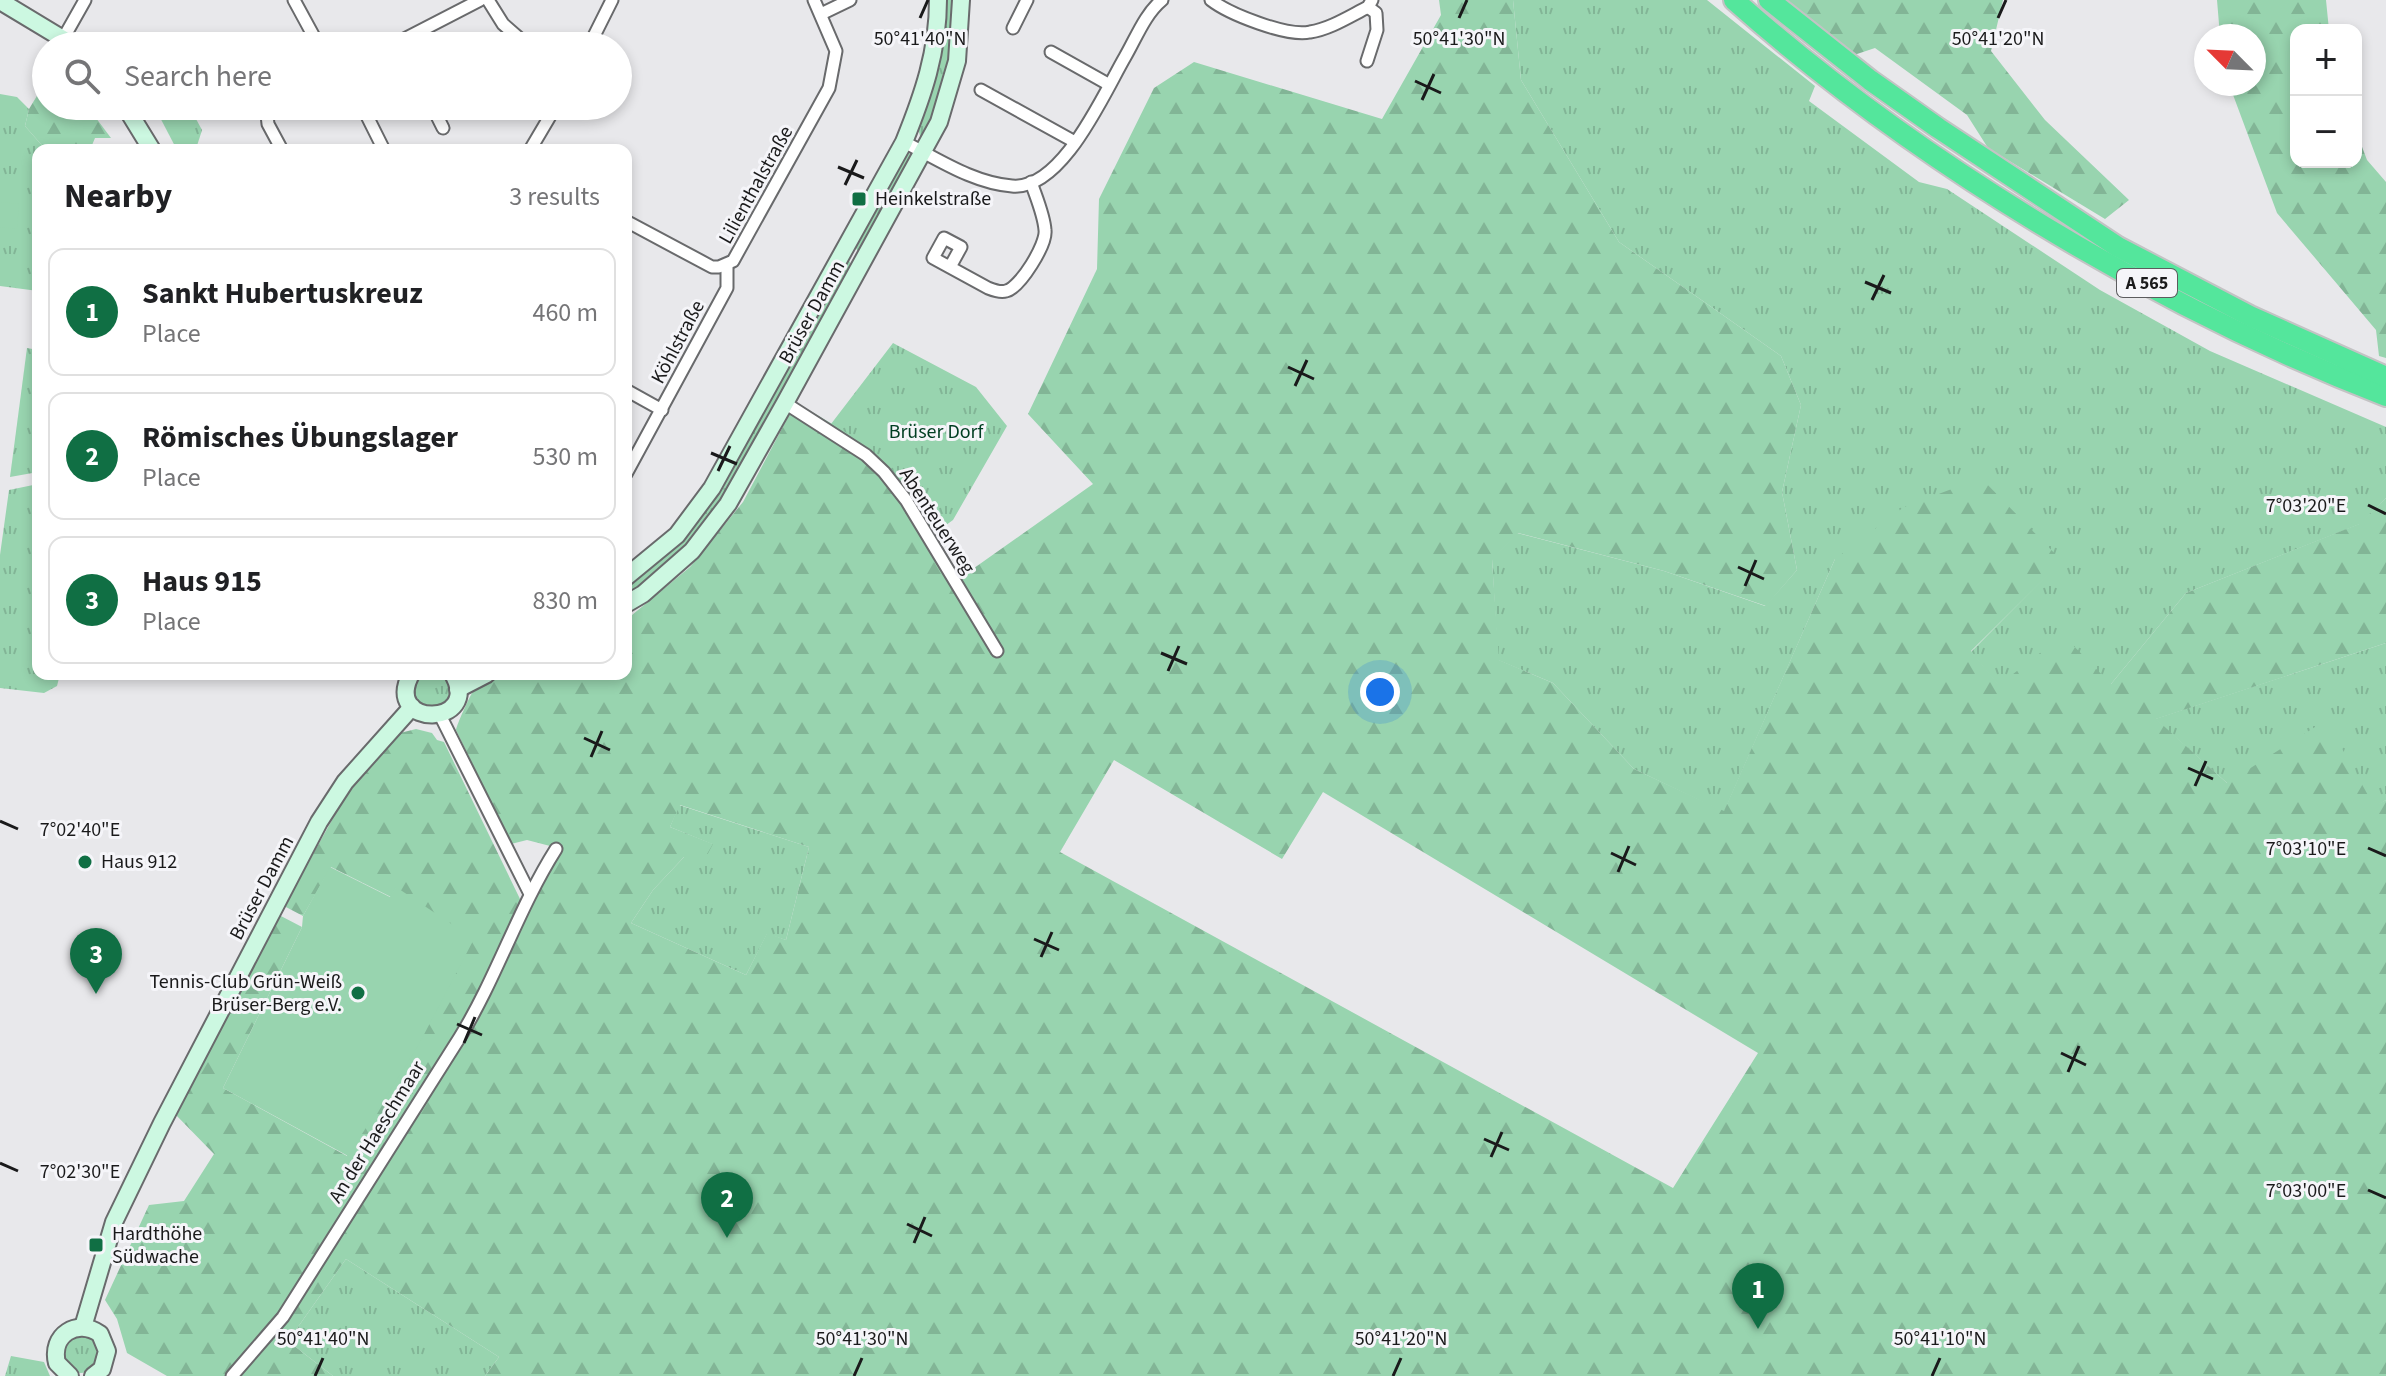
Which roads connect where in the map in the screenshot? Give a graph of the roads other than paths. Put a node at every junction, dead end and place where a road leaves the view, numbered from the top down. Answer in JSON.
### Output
{"nodes":[{"id":1,"x":85,"y":0,"type":"edge"},
{"id":2,"x":294,"y":0,"type":"edge"},
{"id":3,"x":480,"y":0,"type":"edge"},
{"id":4,"x":488,"y":0,"type":"edge"},
{"id":5,"x":612,"y":0,"type":"edge"},
{"id":6,"x":814,"y":0,"type":"edge"},
{"id":7,"x":850,"y":0,"type":"edge"},
{"id":8,"x":938,"y":0,"type":"edge"},
{"id":9,"x":961,"y":0,"type":"edge"},
{"id":10,"x":1027,"y":0,"type":"edge"},
{"id":11,"x":1162,"y":0,"type":"edge"},
{"id":12,"x":1211,"y":0,"type":"edge"},
{"id":13,"x":1734,"y":0,"type":"edge"},
{"id":14,"x":1769,"y":0,"type":"edge"},
{"id":15,"x":0,"y":1,"type":"edge"},
{"id":16,"x":1370,"y":4,"type":"edge"},
{"id":17,"x":821,"y":14,"type":"junction"},
{"id":18,"x":1013,"y":28,"type":"dead end"},
{"id":19,"x":51,"y":32,"type":"edge"},
{"id":20,"x":71,"y":32,"type":"edge"},
{"id":21,"x":311,"y":32,"type":"edge"},
{"id":22,"x":420,"y":32,"type":"edge"},
{"id":23,"x":512,"y":32,"type":"edge"},
{"id":24,"x":596,"y":32,"type":"edge"},
{"id":25,"x":1051,"y":52,"type":"dead end"},
{"id":26,"x":1367,"y":61,"type":"dead end"},
{"id":27,"x":1108,"y":84,"type":"junction"},
{"id":28,"x":981,"y":90,"type":"dead end"},
{"id":29,"x":134,"y":120,"type":"edge"},
{"id":30,"x":268,"y":120,"type":"edge"},
{"id":31,"x":369,"y":120,"type":"edge"},
{"id":32,"x":439,"y":120,"type":"edge"},
{"id":33,"x":548,"y":120,"type":"edge"},
{"id":34,"x":443,"y":128,"type":"dead end"},
{"id":35,"x":904,"y":142,"type":"junction"},
{"id":36,"x":1075,"y":142,"type":"junction"},
{"id":37,"x":148,"y":144,"type":"edge"},
{"id":38,"x":279,"y":144,"type":"edge"},
{"id":39,"x":381,"y":144,"type":"edge"},
{"id":40,"x":534,"y":144,"type":"edge"},
{"id":41,"x":923,"y":152,"type":"junction"},
{"id":42,"x":1031,"y":182,"type":"junction"},
{"id":43,"x":632,"y":224,"type":"edge"},
{"id":44,"x":727,"y":265,"type":"junction"},
{"id":45,"x":950,"y":267,"type":"dead end"},
{"id":46,"x":2386,"y":377,"type":"edge"},
{"id":47,"x":632,"y":393,"type":"edge"},
{"id":48,"x":2386,"y":396,"type":"edge"},
{"id":49,"x":785,"y":403,"type":"junction"},
{"id":50,"x":662,"y":410,"type":"junction"},
{"id":51,"x":632,"y":463,"type":"edge"},
{"id":52,"x":632,"y":572,"type":"edge"},
{"id":53,"x":632,"y":600,"type":"edge"},
{"id":54,"x":997,"y":651,"type":"dead end"},
{"id":55,"x":409,"y":680,"type":"edge"},
{"id":56,"x":456,"y":681,"type":"edge"},
{"id":57,"x":412,"y":707,"type":"junction"},
{"id":58,"x":440,"y":715,"type":"junction"},
{"id":59,"x":556,"y":849,"type":"dead end"},
{"id":60,"x":530,"y":894,"type":"junction"},
{"id":61,"x":83,"y":1327,"type":"junction"},
{"id":62,"x":102,"y":1374,"type":"edge"},
{"id":63,"x":70,"y":1376,"type":"edge"},
{"id":64,"x":232,"y":1376,"type":"edge"}],
"edges":[{"from":1,"to":20,"type":"street"},
{"from":2,"to":21,"type":"street"},
{"from":3,"to":22,"type":"street"},
{"from":4,"to":23,"type":"street"},
{"from":5,"to":24,"type":"street"},
{"from":6,"to":17,"type":"street","name":"Lilienthalstraße"},
{"from":7,"to":17,"type":"street"},
{"from":8,"to":35,"type":"street","name":"Brüser Damm"},
{"from":9,"to":41,"type":"street","name":"Brüser Damm"},
{"from":10,"to":18,"type":"street"},
{"from":11,"to":27,"type":"street"},
{"from":12,"to":16,"type":"street"},
{"from":13,"to":48,"type":"highway","number":"A 565"},
{"from":14,"to":46,"type":"highway","number":"A 565"},
{"from":15,"to":19,"type":"street"},
{"from":16,"to":26,"type":"street"},
{"from":17,"to":44,"type":"street","name":"Lilienthalstraße"},
{"from":25,"to":27,"type":"street"},
{"from":27,"to":36,"type":"street"},
{"from":28,"to":36,"type":"street"},
{"from":29,"to":37,"type":"street"},
{"from":30,"to":38,"type":"street"},
{"from":31,"to":39,"type":"street"},
{"from":32,"to":34,"type":"street"},
{"from":33,"to":40,"type":"street"},
{"from":35,"to":41,"type":"street"},
{"from":35,"to":52,"type":"street","name":"Brüser Damm"},
{"from":36,"to":42,"type":"street"},
{"from":41,"to":42,"type":"street"},
{"from":41,"to":49,"type":"street","name":"Brüser Damm"},
{"from":42,"to":45,"type":"street"},
{"from":43,"to":44,"type":"street","name":"Lilienthalstraße"},
{"from":44,"to":50,"type":"street","name":"Köhlstraße"},
{"from":47,"to":50,"type":"street"},
{"from":49,"to":53,"type":"street","name":"Brüser Damm"},
{"from":49,"to":54,"type":"street","name":"Abenteuerweg"},
{"from":50,"to":51,"type":"street","name":"Köhlstraße"},
{"from":55,"to":57,"type":"street"},
{"from":56,"to":58,"type":"street"},
{"from":57,"to":58,"type":"street"},
{"from":57,"to":61,"type":"street","name":"Brüser Damm"},
{"from":58,"to":60,"type":"street"},
{"from":59,"to":60,"type":"street","name":"An der Haeschmaar"},
{"from":60,"to":64,"type":"street","name":"An der Haeschmaar"},
{"from":61,"to":62,"type":"street"},
{"from":61,"to":63,"type":"street"}]}
